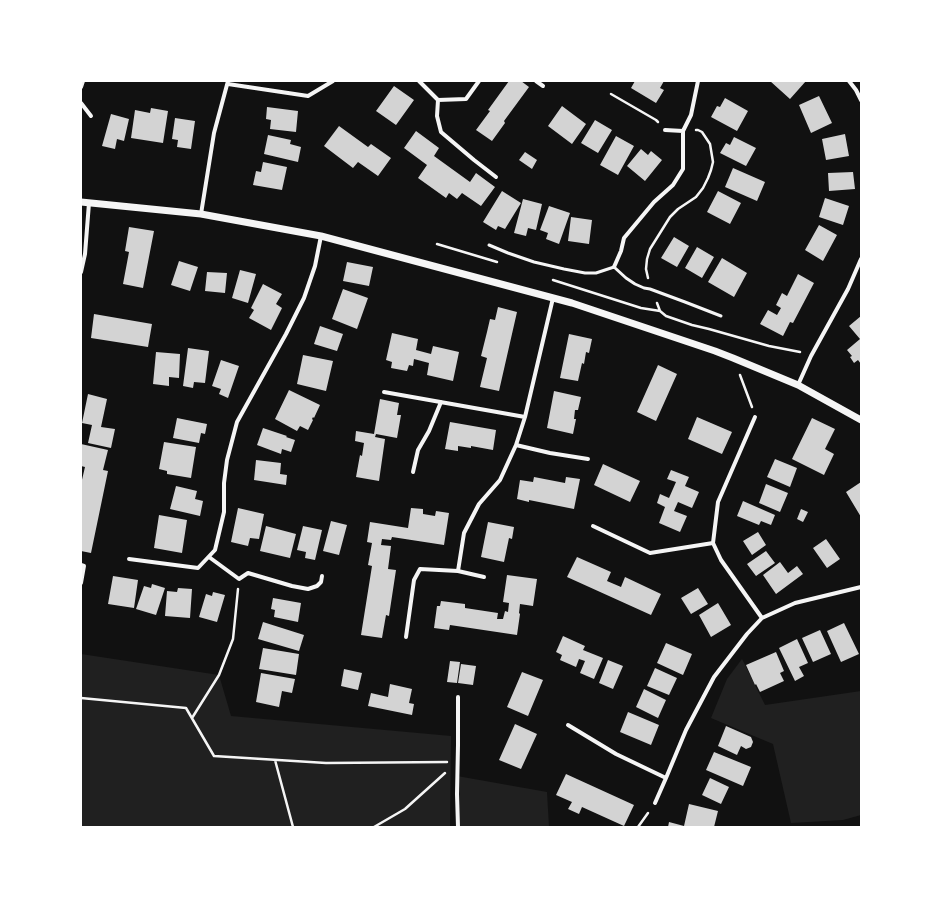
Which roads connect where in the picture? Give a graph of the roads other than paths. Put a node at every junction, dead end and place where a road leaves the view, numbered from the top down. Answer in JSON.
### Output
{"nodes":[{"id":1,"x":83,"y":81,"type":"edge"},
{"id":2,"x":333,"y":81,"type":"edge"},
{"id":3,"x":419,"y":81,"type":"edge"},
{"id":4,"x":479,"y":81,"type":"edge"},
{"id":5,"x":536,"y":81,"type":"edge"},
{"id":6,"x":698,"y":81,"type":"edge"},
{"id":7,"x":850,"y":81,"type":"edge"},
{"id":8,"x":228,"y":82,"type":"edge"},
{"id":9,"x":543,"y":86,"type":"dead end"},
{"id":10,"x":81,"y":87,"type":"edge"},
{"id":11,"x":438,"y":100,"type":"junction"},
{"id":12,"x":861,"y":100,"type":"edge"},
{"id":13,"x":81,"y":103,"type":"edge"},
{"id":14,"x":91,"y":116,"type":"dead end"},
{"id":15,"x":665,"y":130,"type":"road end"},
{"id":16,"x":683,"y":131,"type":"junction"},
{"id":17,"x":496,"y":177,"type":"dead end"},
{"id":18,"x":81,"y":202,"type":"edge"},
{"id":19,"x":89,"y":203,"type":"junction"},
{"id":20,"x":201,"y":214,"type":"junction"},
{"id":21,"x":321,"y":236,"type":"junction"},
{"id":22,"x":489,"y":245,"type":"dead end"},
{"id":23,"x":861,"y":259,"type":"edge"},
{"id":24,"x":614,"y":267,"type":"junction"},
{"id":25,"x":81,"y":272,"type":"edge"},
{"id":26,"x":553,"y":298,"type":"junction"},
{"id":27,"x":720,"y":316,"type":"dead end"},
{"id":28,"x":798,"y":384,"type":"junction"},
{"id":29,"x":384,"y":392,"type":"dead end"},
{"id":30,"x":441,"y":402,"type":"junction"},
{"id":31,"x":525,"y":417,"type":"junction"},
{"id":32,"x":755,"y":417,"type":"road end"},
{"id":33,"x":861,"y":420,"type":"edge"},
{"id":34,"x":516,"y":446,"type":"junction"},
{"id":35,"x":588,"y":459,"type":"dead end"},
{"id":36,"x":413,"y":472,"type":"dead end"},
{"id":37,"x":593,"y":526,"type":"dead end"},
{"id":38,"x":713,"y":543,"type":"junction"},
{"id":39,"x":209,"y":557,"type":"junction"},
{"id":40,"x":129,"y":559,"type":"dead end"},
{"id":41,"x":81,"y":565,"type":"edge"},
{"id":42,"x":458,"y":572,"type":"junction"},
{"id":43,"x":322,"y":576,"type":"dead end"},
{"id":44,"x":484,"y":577,"type":"dead end"},
{"id":45,"x":81,"y":582,"type":"edge"},
{"id":46,"x":861,"y":587,"type":"edge"},
{"id":47,"x":762,"y":618,"type":"junction"},
{"id":48,"x":406,"y":637,"type":"dead end"},
{"id":49,"x":458,"y":697,"type":"dead end"},
{"id":50,"x":568,"y":725,"type":"dead end"},
{"id":51,"x":666,"y":778,"type":"junction"},
{"id":52,"x":655,"y":803,"type":"road end"},
{"id":53,"x":458,"y":827,"type":"edge"}],
"edges":[{"from":1,"to":10,"type":"street"},
{"from":2,"to":8,"type":"street"},
{"from":3,"to":11,"type":"street"},
{"from":4,"to":11,"type":"street"},
{"from":5,"to":9,"type":"street"},
{"from":6,"to":16,"type":"street"},
{"from":7,"to":12,"type":"street"},
{"from":8,"to":20,"type":"street"},
{"from":11,"to":17,"type":"street"},
{"from":13,"to":14,"type":"street"},
{"from":15,"to":16,"type":"street"},
{"from":16,"to":24,"type":"street"},
{"from":18,"to":19,"type":"street"},
{"from":19,"to":20,"type":"street"},
{"from":19,"to":25,"type":"street"},
{"from":20,"to":21,"type":"street"},
{"from":21,"to":26,"type":"street"},
{"from":21,"to":39,"type":"street"},
{"from":22,"to":24,"type":"lane"},
{"from":23,"to":28,"type":"street"},
{"from":24,"to":27,"type":"lane"},
{"from":26,"to":28,"type":"street"},
{"from":26,"to":31,"type":"street"},
{"from":28,"to":33,"type":"street"},
{"from":29,"to":30,"type":"street"},
{"from":30,"to":31,"type":"street"},
{"from":30,"to":36,"type":"street"},
{"from":31,"to":34,"type":"street"},
{"from":32,"to":38,"type":"street"},
{"from":34,"to":35,"type":"street"},
{"from":34,"to":42,"type":"street"},
{"from":37,"to":38,"type":"street"},
{"from":38,"to":47,"type":"street"},
{"from":39,"to":40,"type":"street"},
{"from":39,"to":43,"type":"street"},
{"from":41,"to":45,"type":"street"},
{"from":42,"to":44,"type":"street"},
{"from":42,"to":48,"type":"street"},
{"from":46,"to":47,"type":"street"},
{"from":47,"to":51,"type":"street"},
{"from":49,"to":53,"type":"street"},
{"from":50,"to":51,"type":"street"},
{"from":51,"to":52,"type":"street"}]}
